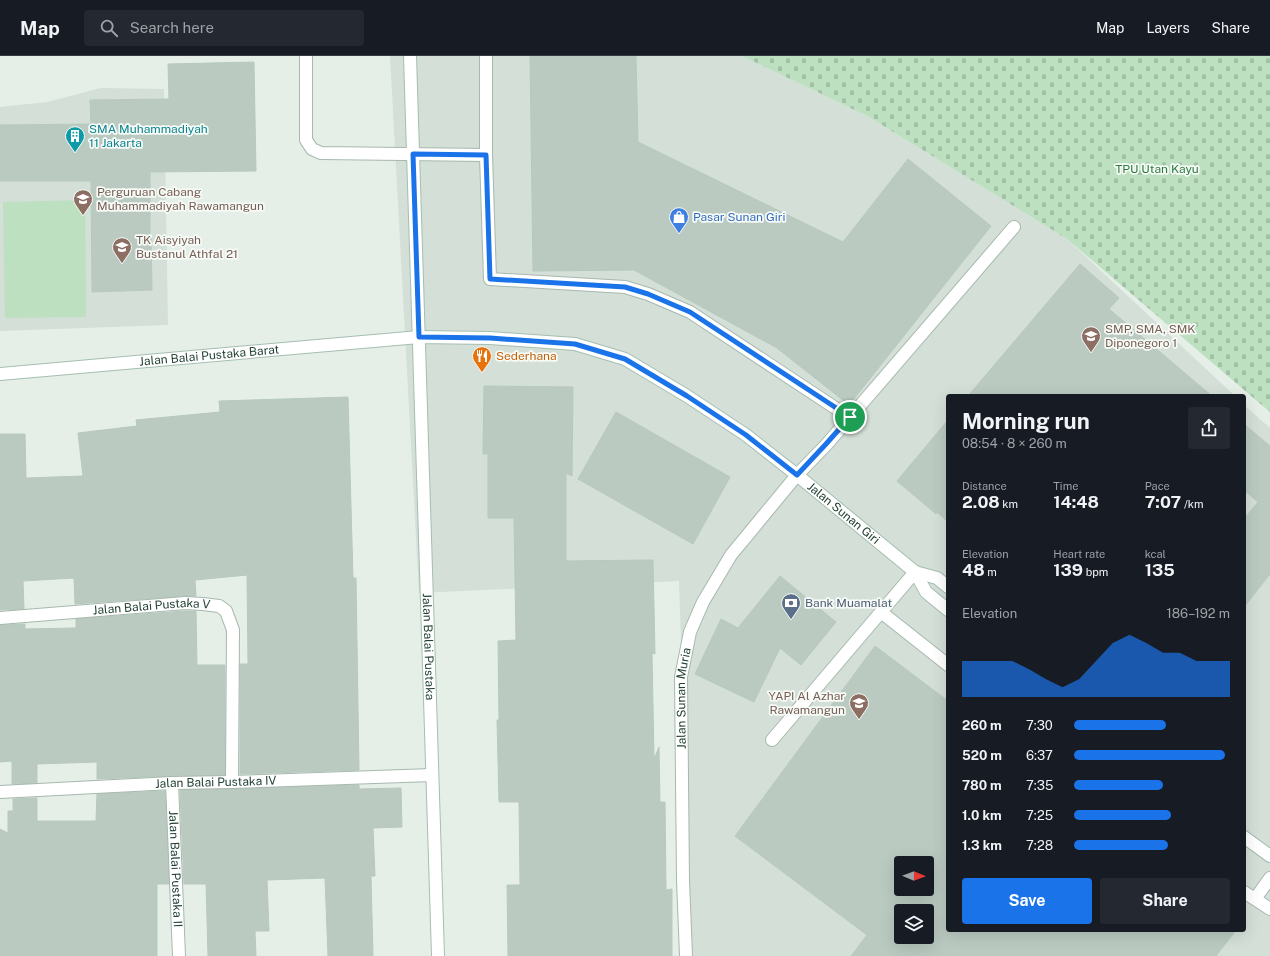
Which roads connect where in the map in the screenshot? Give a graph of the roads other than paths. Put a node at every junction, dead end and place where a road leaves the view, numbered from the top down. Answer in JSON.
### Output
{"nodes":[{"id":1,"x":306,"y":56,"type":"edge"},
{"id":2,"x":410,"y":56,"type":"edge"},
{"id":3,"x":486,"y":56,"type":"edge"},
{"id":4,"x":413,"y":154,"type":"junction"},
{"id":5,"x":486,"y":155,"type":"junction"},
{"id":6,"x":1014,"y":227,"type":"dead end"},
{"id":7,"x":419,"y":337,"type":"junction"},
{"id":8,"x":0,"y":374,"type":"edge"},
{"id":9,"x":850,"y":417,"type":"junction"},
{"id":10,"x":797,"y":475,"type":"junction"},
{"id":11,"x":915,"y":572,"type":"junction"},
{"id":12,"x":946,"y":585,"type":"edge"},
{"id":13,"x":946,"y":608,"type":"edge"},
{"id":14,"x":881,"y":612,"type":"junction"},
{"id":15,"x":0,"y":618,"type":"edge"},
{"id":16,"x":946,"y":663,"type":"edge"},
{"id":17,"x":772,"y":740,"type":"dead end"},
{"id":18,"x":432,"y":775,"type":"junction"},
{"id":19,"x":232,"y":782,"type":"junction"},
{"id":20,"x":172,"y":783,"type":"junction"},
{"id":21,"x":0,"y":792,"type":"edge"},
{"id":22,"x":1246,"y":838,"type":"edge"},
{"id":23,"x":1270,"y":856,"type":"edge"},
{"id":24,"x":1270,"y":878,"type":"edge"},
{"id":25,"x":1246,"y":893,"type":"edge"},
{"id":26,"x":1255,"y":899,"type":"junction"},
{"id":27,"x":1270,"y":909,"type":"edge"},
{"id":28,"x":179,"y":956,"type":"edge"},
{"id":29,"x":438,"y":956,"type":"edge"},
{"id":30,"x":686,"y":956,"type":"edge"}],
"edges":[{"from":1,"to":4,"type":"street"},
{"from":2,"to":4,"type":"street","name":"Jalan Balai Pustaka"},
{"from":3,"to":5,"type":"street"},
{"from":4,"to":5,"type":"street"},
{"from":4,"to":7,"type":"street","name":"Jalan Balai Pustaka"},
{"from":5,"to":9,"type":"street"},
{"from":6,"to":9,"type":"street","name":"Jalan Sunan Muria"},
{"from":7,"to":8,"type":"street","name":"Jalan Balai Pustaka Barat"},
{"from":7,"to":10,"type":"street","name":"Jalan Sunan Giri"},
{"from":7,"to":18,"type":"street","name":"Jalan Balai Pustaka"},
{"from":9,"to":10,"type":"street","name":"Jalan Sunan Muria"},
{"from":10,"to":11,"type":"street","name":"Jalan Sunan Giri"},
{"from":10,"to":30,"type":"street","name":"Jalan Sunan Muria"},
{"from":11,"to":12,"type":"street","name":"Jalan Sunan Giri"},
{"from":11,"to":13,"type":"street","name":"Jalan Sunan Giri"},
{"from":11,"to":14,"type":"street"},
{"from":14,"to":16,"type":"street"},
{"from":14,"to":17,"type":"street"},
{"from":15,"to":19,"type":"street","name":"Jalan Balai Pustaka V"},
{"from":18,"to":19,"type":"street","name":"Jalan Balai Pustaka IV"},
{"from":18,"to":29,"type":"street","name":"Jalan Balai Pustaka"},
{"from":19,"to":20,"type":"street","name":"Jalan Balai Pustaka IV"},
{"from":20,"to":21,"type":"street","name":"Jalan Balai Pustaka IV"},
{"from":20,"to":28,"type":"street","name":"Jalan Balai Pustaka II"},
{"from":22,"to":23,"type":"street"},
{"from":24,"to":26,"type":"street"},
{"from":25,"to":26,"type":"street"},
{"from":26,"to":27,"type":"street"}]}
